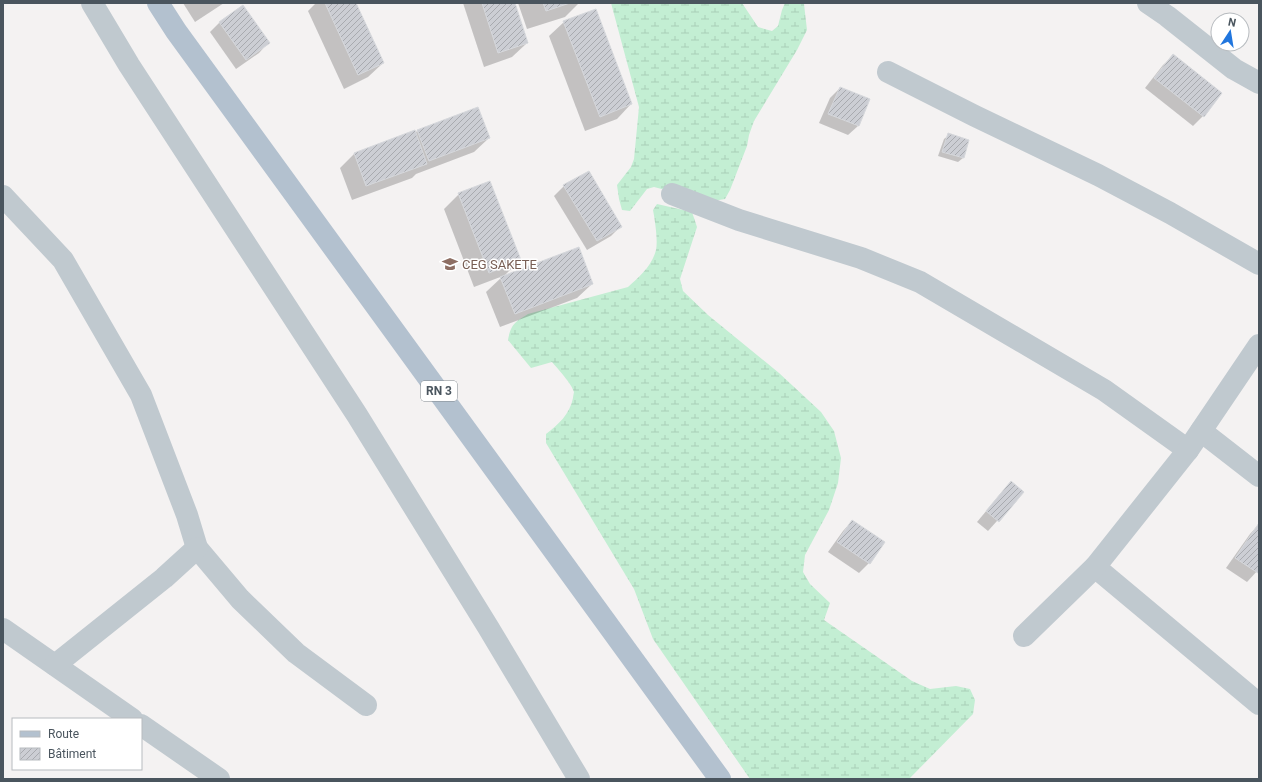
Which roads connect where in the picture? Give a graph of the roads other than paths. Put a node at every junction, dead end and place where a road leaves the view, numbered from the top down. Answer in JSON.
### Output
{"nodes":[{"id":1,"x":92,"y":3,"type":"edge"},
{"id":2,"x":158,"y":3,"type":"edge"},
{"id":3,"x":1148,"y":3,"type":"edge"},
{"id":4,"x":888,"y":72,"type":"dead end"},
{"id":5,"x":1259,"y":84,"type":"edge"},
{"id":6,"x":672,"y":194,"type":"dead end"},
{"id":7,"x":3,"y":196,"type":"edge"},
{"id":8,"x":1259,"y":264,"type":"edge"},
{"id":9,"x":1259,"y":345,"type":"edge"},
{"id":10,"x":1202,"y":431,"type":"junction"},
{"id":11,"x":1188,"y":450,"type":"junction"},
{"id":12,"x":1259,"y":476,"type":"edge"},
{"id":13,"x":197,"y":548,"type":"junction"},
{"id":14,"x":1095,"y":567,"type":"junction"},
{"id":15,"x":3,"y":629,"type":"edge"},
{"id":16,"x":1024,"y":636,"type":"dead end"},
{"id":17,"x":55,"y":665,"type":"junction"},
{"id":18,"x":1259,"y":704,"type":"edge"},
{"id":19,"x":366,"y":705,"type":"dead end"},
{"id":20,"x":131,"y":718,"type":"edge"},
{"id":21,"x":142,"y":726,"type":"edge"},
{"id":22,"x":219,"y":779,"type":"edge"},
{"id":23,"x":578,"y":779,"type":"edge"},
{"id":24,"x":720,"y":779,"type":"edge"}],
"edges":[{"from":1,"to":23,"type":"street"},
{"from":2,"to":24,"type":"main road","number":"RN 3"},
{"from":3,"to":5,"type":"street"},
{"from":4,"to":8,"type":"street"},
{"from":6,"to":11,"type":"street"},
{"from":7,"to":13,"type":"street"},
{"from":9,"to":10,"type":"street"},
{"from":10,"to":11,"type":"street"},
{"from":10,"to":12,"type":"street"},
{"from":11,"to":14,"type":"street"},
{"from":13,"to":17,"type":"street"},
{"from":13,"to":19,"type":"street"},
{"from":14,"to":16,"type":"street"},
{"from":14,"to":18,"type":"street"},
{"from":15,"to":17,"type":"street"},
{"from":17,"to":20,"type":"street"},
{"from":21,"to":22,"type":"street"}]}
